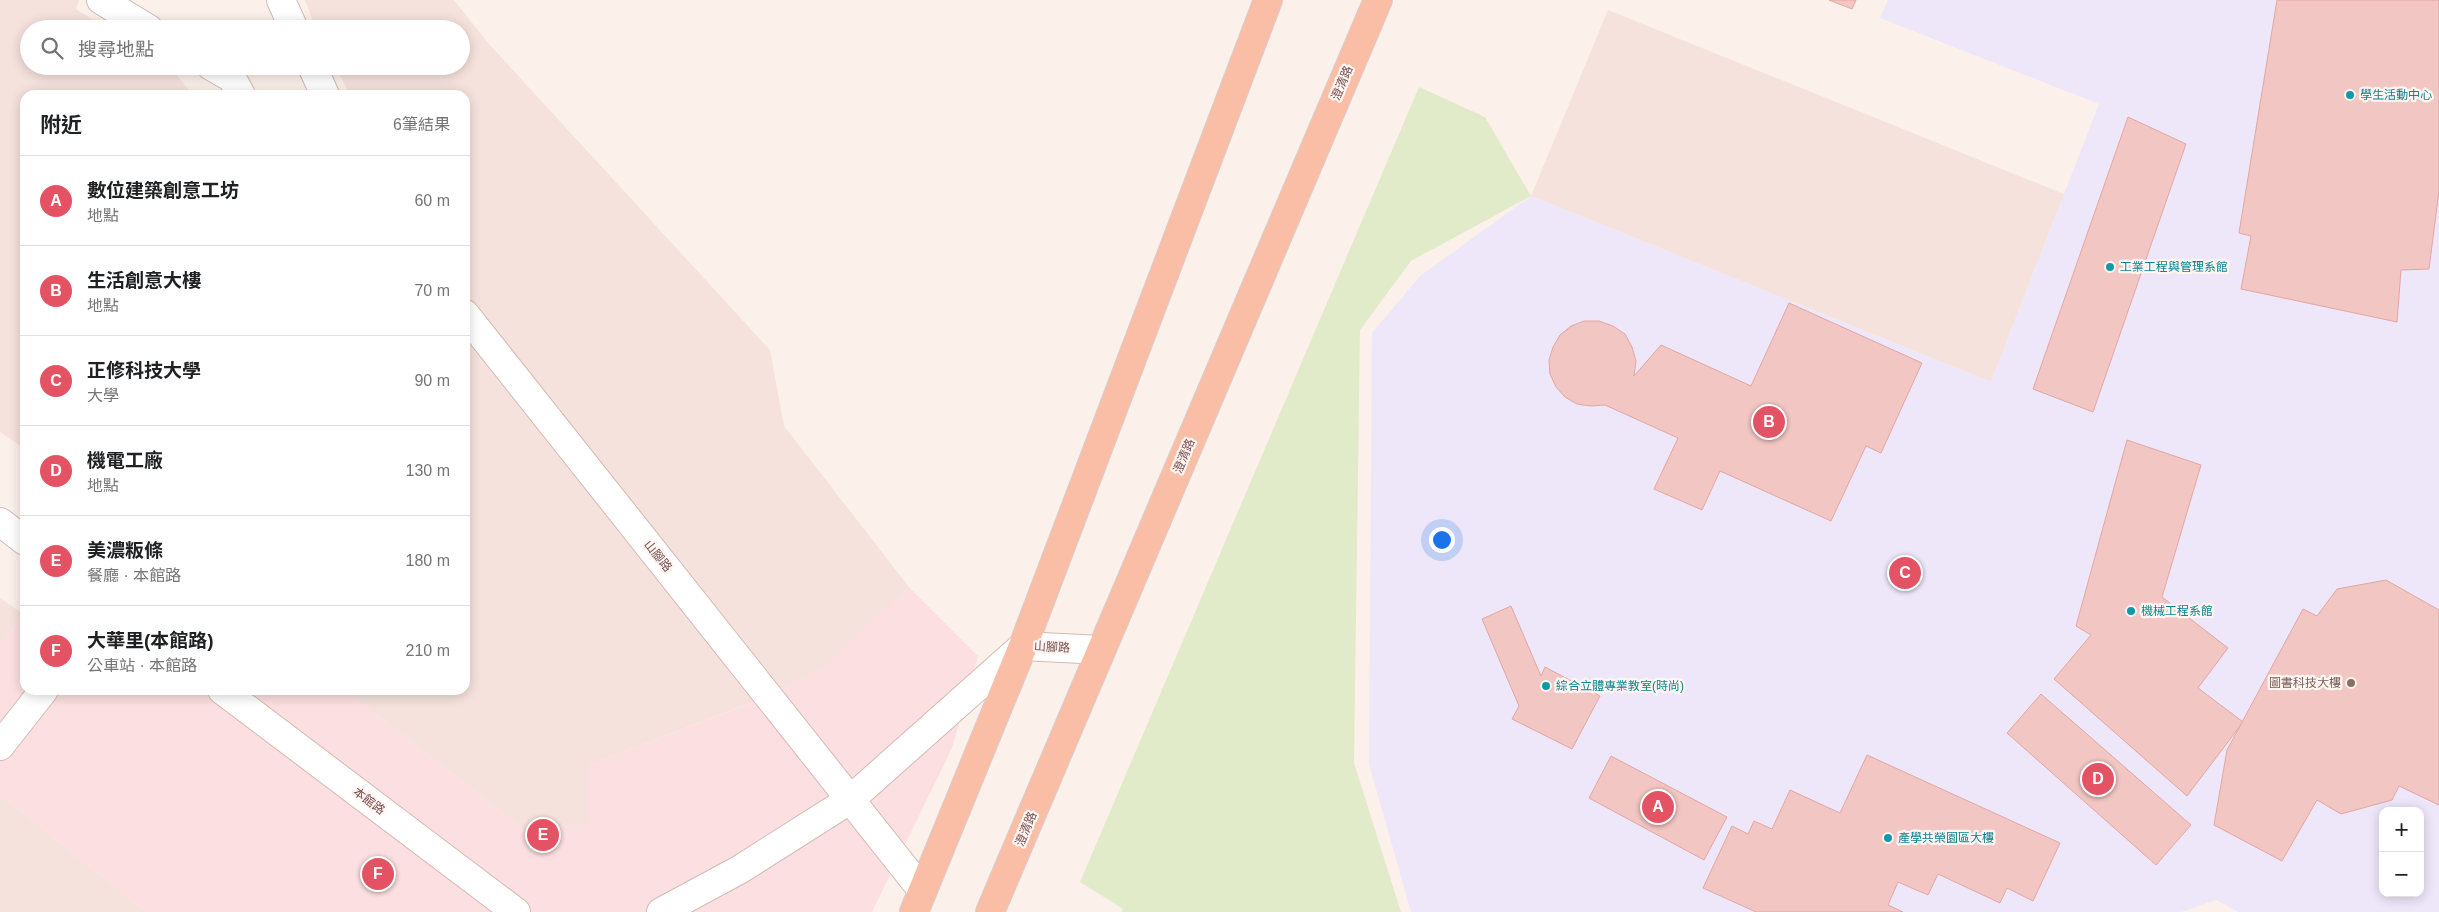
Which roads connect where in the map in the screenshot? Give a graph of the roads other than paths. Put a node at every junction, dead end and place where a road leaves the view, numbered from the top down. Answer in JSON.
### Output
{"nodes":[{"id":1,"x":100,"y":0,"type":"edge"},
{"id":2,"x":281,"y":0,"type":"edge"},
{"id":3,"x":1268,"y":0,"type":"edge"},
{"id":4,"x":1378,"y":0,"type":"edge"},
{"id":5,"x":134,"y":20,"type":"edge"},
{"id":6,"x":290,"y":20,"type":"edge"},
{"id":7,"x":227,"y":75,"type":"edge"},
{"id":8,"x":316,"y":75,"type":"edge"},
{"id":9,"x":238,"y":90,"type":"edge"},
{"id":10,"x":323,"y":90,"type":"edge"},
{"id":11,"x":470,"y":320,"type":"edge"},
{"id":12,"x":0,"y":522,"type":"edge"},
{"id":13,"x":20,"y":537,"type":"edge"},
{"id":14,"x":1023,"y":646,"type":"junction"},
{"id":15,"x":1102,"y":650,"type":"junction"},
{"id":16,"x":40,"y":695,"type":"edge"},
{"id":17,"x":229,"y":695,"type":"edge"},
{"id":18,"x":0,"y":746,"type":"edge"},
{"id":19,"x":851,"y":799,"type":"junction"},
{"id":20,"x":918,"y":901,"type":"edge"},
{"id":21,"x":516,"y":912,"type":"edge"},
{"id":22,"x":661,"y":912,"type":"edge"},
{"id":23,"x":990,"y":912,"type":"edge"}],
"edges":[{"from":1,"to":5,"type":"street"},
{"from":2,"to":6,"type":"street"},
{"from":3,"to":14,"type":"main road"},
{"from":4,"to":15,"type":"main road","name":"澄清路"},
{"from":7,"to":9,"type":"street"},
{"from":8,"to":10,"type":"street"},
{"from":11,"to":19,"type":"street","name":"山腳路"},
{"from":12,"to":13,"type":"street"},
{"from":14,"to":15,"type":"street","name":"山腳路"},
{"from":14,"to":19,"type":"street","name":"山腳路"},
{"from":14,"to":20,"type":"main road"},
{"from":15,"to":23,"type":"main road","name":"澄清路"},
{"from":16,"to":18,"type":"street"},
{"from":17,"to":21,"type":"street","name":"本館路"},
{"from":19,"to":20,"type":"street","name":"山腳路"},
{"from":19,"to":22,"type":"street","name":"山腳路"}]}
